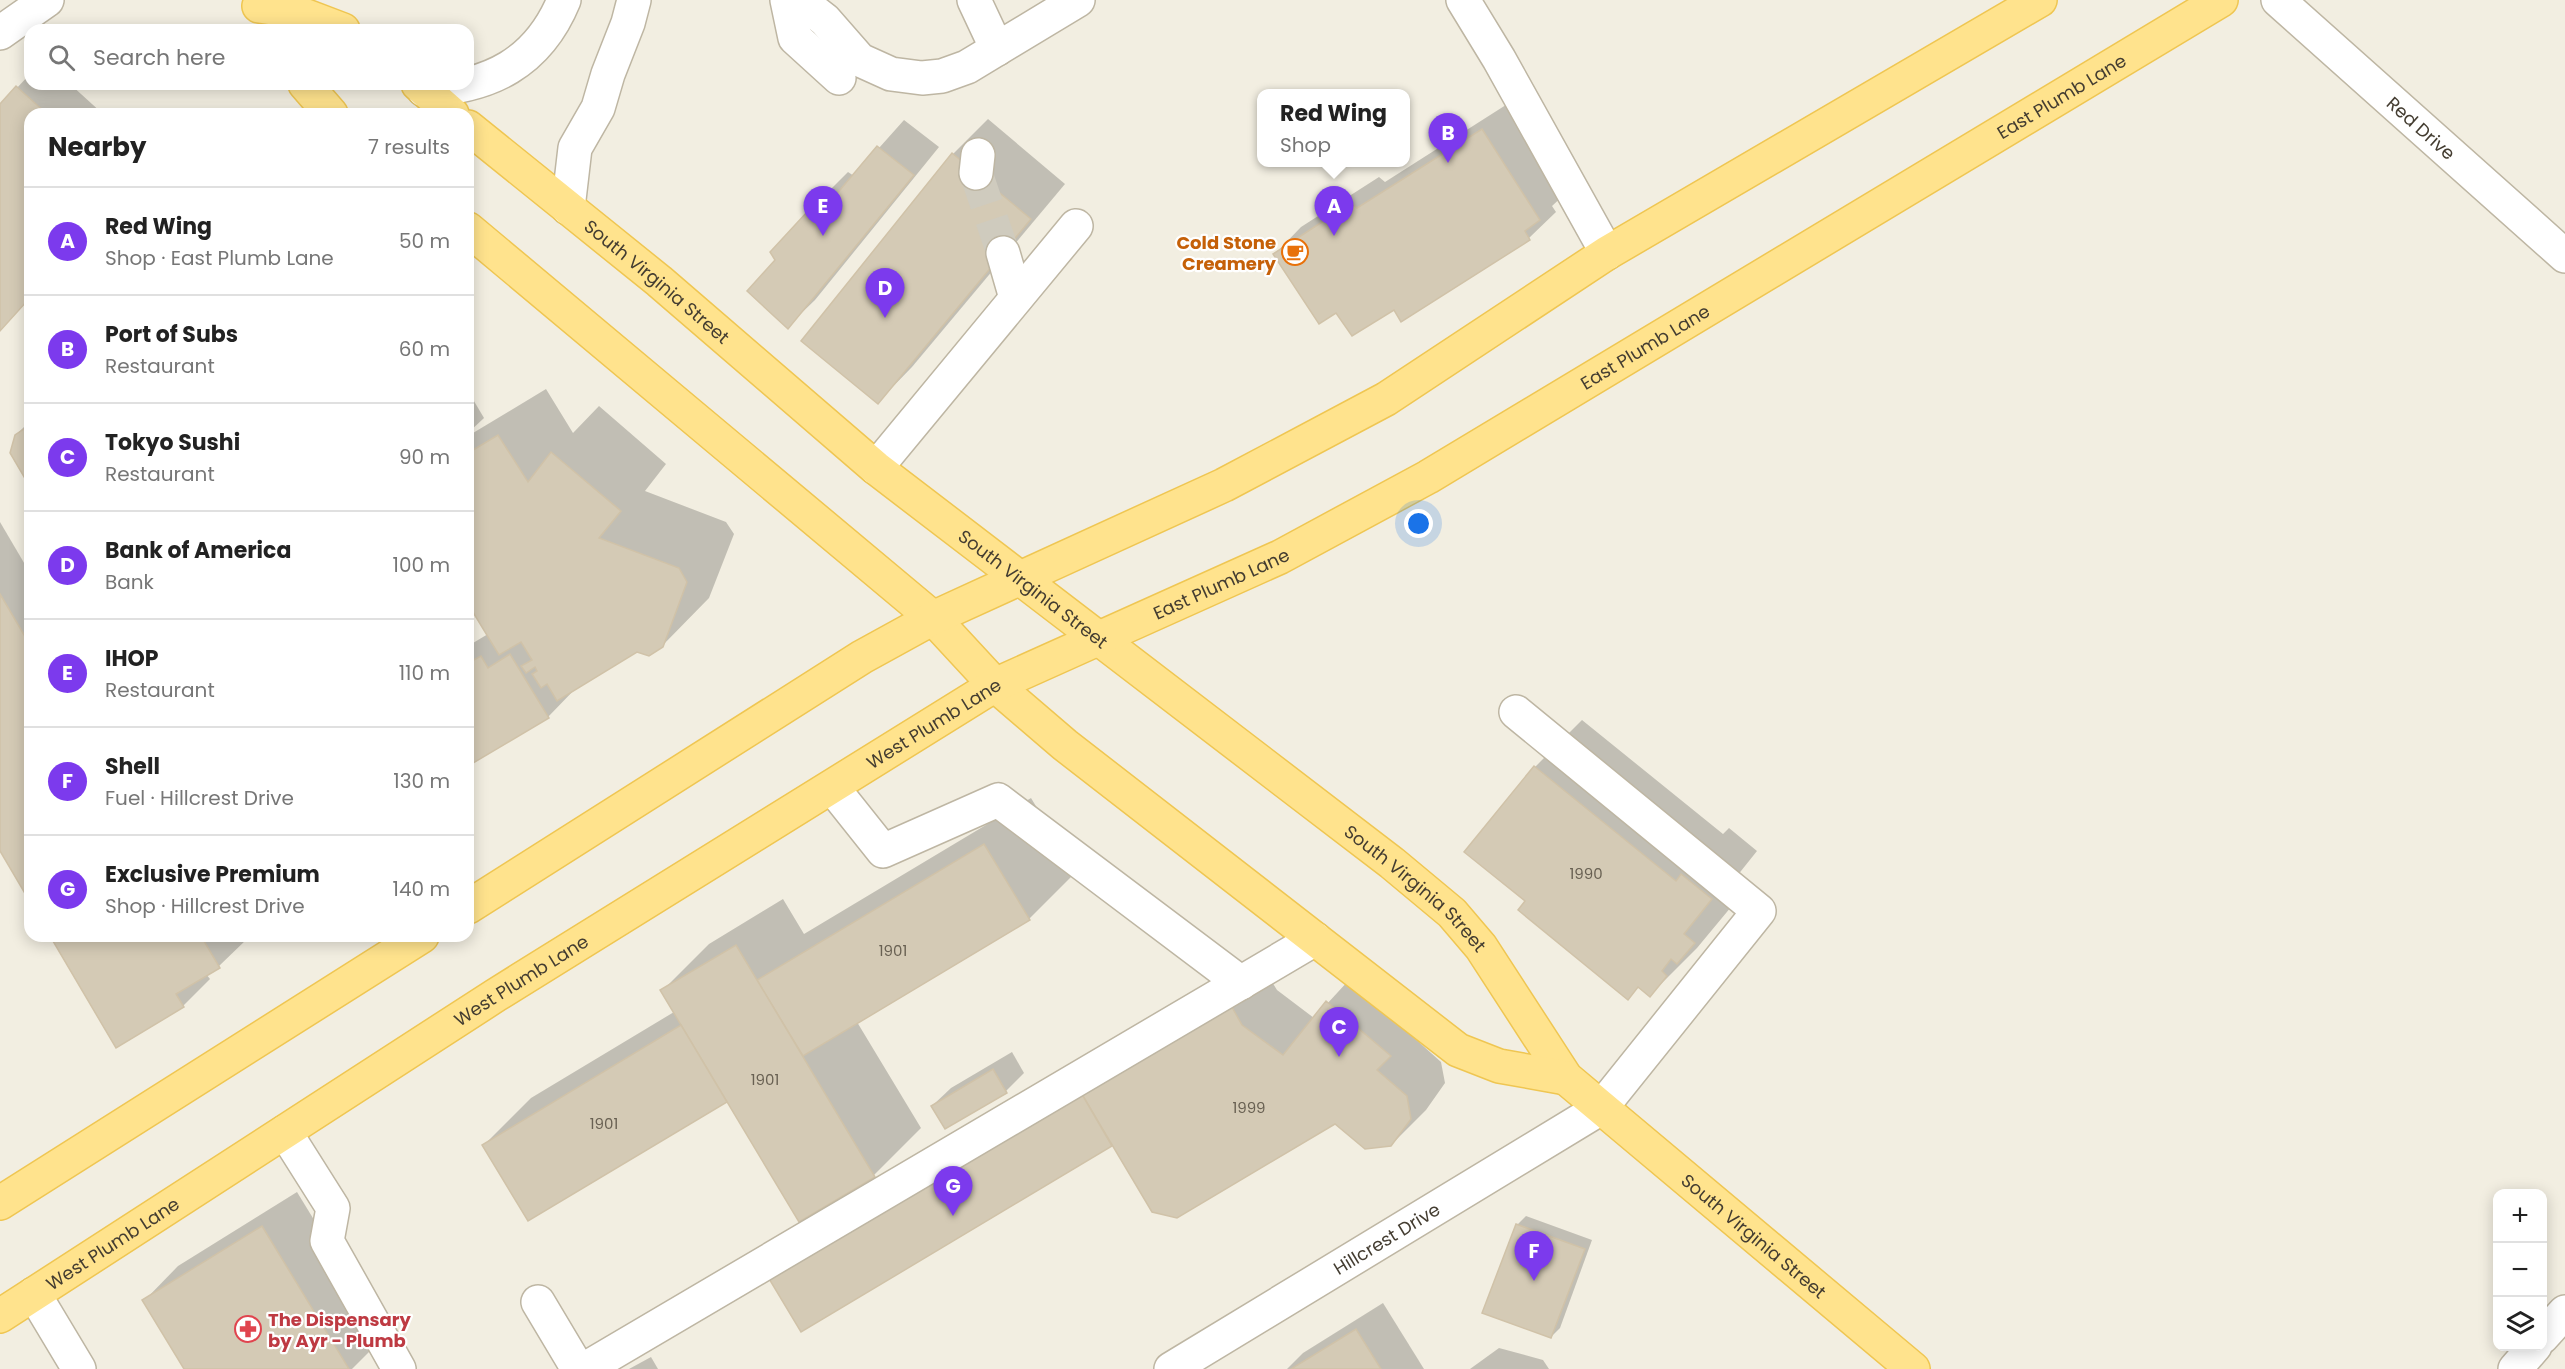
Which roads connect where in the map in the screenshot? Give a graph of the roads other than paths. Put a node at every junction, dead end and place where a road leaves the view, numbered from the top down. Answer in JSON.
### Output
{"nodes":[{"id":1,"x":47,"y":0,"type":"edge"},
{"id":2,"x":634,"y":0,"type":"edge"},
{"id":3,"x":787,"y":0,"type":"edge"},
{"id":4,"x":799,"y":0,"type":"edge"},
{"id":5,"x":974,"y":0,"type":"edge"},
{"id":6,"x":1078,"y":0,"type":"edge"},
{"id":7,"x":1463,"y":0,"type":"edge"},
{"id":8,"x":2040,"y":0,"type":"edge"},
{"id":9,"x":2221,"y":0,"type":"edge"},
{"id":10,"x":2278,"y":0,"type":"edge"},
{"id":11,"x":561,"y":1,"type":"edge"},
{"id":12,"x":261,"y":12,"type":"edge"},
{"id":13,"x":327,"y":24,"type":"edge"},
{"id":14,"x":0,"y":33,"type":"edge"},
{"id":15,"x":998,"y":49,"type":"junction"},
{"id":16,"x":839,"y":78,"type":"dead end"},
{"id":17,"x":474,"y":84,"type":"edge"},
{"id":18,"x":310,"y":90,"type":"edge"},
{"id":19,"x":424,"y":90,"type":"edge"},
{"id":20,"x":326,"y":108,"type":"edge"},
{"id":21,"x":445,"y":108,"type":"edge"},
{"id":22,"x":474,"y":132,"type":"edge"},
{"id":23,"x":568,"y":208,"type":"junction"},
{"id":24,"x":1076,"y":226,"type":"dead end"},
{"id":25,"x":474,"y":234,"type":"edge"},
{"id":26,"x":1003,"y":253,"type":"tunnel mouth"},
{"id":27,"x":1608,"y":253,"type":"junction"},
{"id":28,"x":2565,"y":256,"type":"edge"},
{"id":29,"x":1016,"y":298,"type":"junction"},
{"id":30,"x":876,"y":468,"type":"junction"},
{"id":31,"x":1022,"y":578,"type":"junction"},
{"id":32,"x":933,"y":618,"type":"junction"},
{"id":33,"x":1098,"y":639,"type":"junction"},
{"id":34,"x":1051,"y":660,"type":"joint"},
{"id":35,"x":995,"y":685,"type":"junction"},
{"id":36,"x":1516,"y":712,"type":"dead end"},
{"id":37,"x":832,"y":787,"type":"junction"},
{"id":38,"x":474,"y":903,"type":"edge"},
{"id":39,"x":1315,"y":939,"type":"junction"},
{"id":40,"x":413,"y":942,"type":"edge"},
{"id":41,"x":1241,"y":983,"type":"junction"},
{"id":42,"x":1566,"y":1078,"type":"junction"},
{"id":43,"x":1601,"y":1108,"type":"junction"},
{"id":44,"x":285,"y":1132,"type":"junction"},
{"id":45,"x":0,"y":1203,"type":"edge"},
{"id":46,"x":34,"y":1294,"type":"junction"},
{"id":47,"x":538,"y":1302,"type":"dead end"},
{"id":48,"x":2565,"y":1312,"type":"edge"},
{"id":49,"x":0,"y":1316,"type":"edge"},
{"id":50,"x":2530,"y":1356,"type":"edge"},
{"id":51,"x":79,"y":1369,"type":"edge"},
{"id":52,"x":399,"y":1369,"type":"edge"},
{"id":53,"x":578,"y":1369,"type":"edge"},
{"id":54,"x":585,"y":1369,"type":"edge"},
{"id":55,"x":1171,"y":1369,"type":"edge"},
{"id":56,"x":1913,"y":1369,"type":"edge"}],
"edges":[{"from":1,"to":14,"type":"street"},
{"from":2,"to":23,"type":"street"},
{"from":3,"to":16,"type":"street"},
{"from":4,"to":15,"type":"street"},
{"from":5,"to":15,"type":"street"},
{"from":6,"to":15,"type":"street"},
{"from":7,"to":27,"type":"street"},
{"from":8,"to":27,"type":"main road"},
{"from":9,"to":33,"type":"main road","name":"East Plumb Lane"},
{"from":10,"to":28,"type":"street","name":"Red Drive"},
{"from":11,"to":17,"type":"street"},
{"from":12,"to":13,"type":"main road"},
{"from":18,"to":20,"type":"main road"},
{"from":19,"to":21,"type":"main road"},
{"from":22,"to":23,"type":"main road","name":"South Virginia Street"},
{"from":23,"to":30,"type":"main road","name":"South Virginia Street"},
{"from":24,"to":29,"type":"street"},
{"from":25,"to":32,"type":"main road"},
{"from":26,"to":29,"type":"street"},
{"from":27,"to":31,"type":"main road"},
{"from":29,"to":30,"type":"street"},
{"from":30,"to":31,"type":"main road","name":"South Virginia Street"},
{"from":31,"to":32,"type":"main road"},
{"from":31,"to":33,"type":"main road","name":"South Virginia Street"},
{"from":32,"to":35,"type":"main road"},
{"from":32,"to":38,"type":"main road"},
{"from":33,"to":34,"type":"main road","name":"East Plumb Lane"},
{"from":33,"to":42,"type":"main road","name":"South Virginia Street"},
{"from":34,"to":35,"type":"main road","name":"West Plumb Lane"},
{"from":35,"to":37,"type":"main road","name":"West Plumb Lane"},
{"from":35,"to":39,"type":"main road"},
{"from":36,"to":43,"type":"street"},
{"from":37,"to":41,"type":"street"},
{"from":37,"to":44,"type":"main road","name":"West Plumb Lane"},
{"from":39,"to":41,"type":"street"},
{"from":39,"to":42,"type":"main road"},
{"from":40,"to":45,"type":"main road"},
{"from":41,"to":54,"type":"street"},
{"from":42,"to":43,"type":"main road","name":"South Virginia Street"},
{"from":43,"to":55,"type":"street","name":"Hillcrest Drive"},
{"from":43,"to":56,"type":"main road","name":"South Virginia Street"},
{"from":44,"to":46,"type":"main road","name":"West Plumb Lane"},
{"from":44,"to":52,"type":"street"},
{"from":46,"to":49,"type":"main road","name":"West Plumb Lane"},
{"from":46,"to":51,"type":"street"},
{"from":47,"to":53,"type":"street"},
{"from":48,"to":50,"type":"street"}]}
